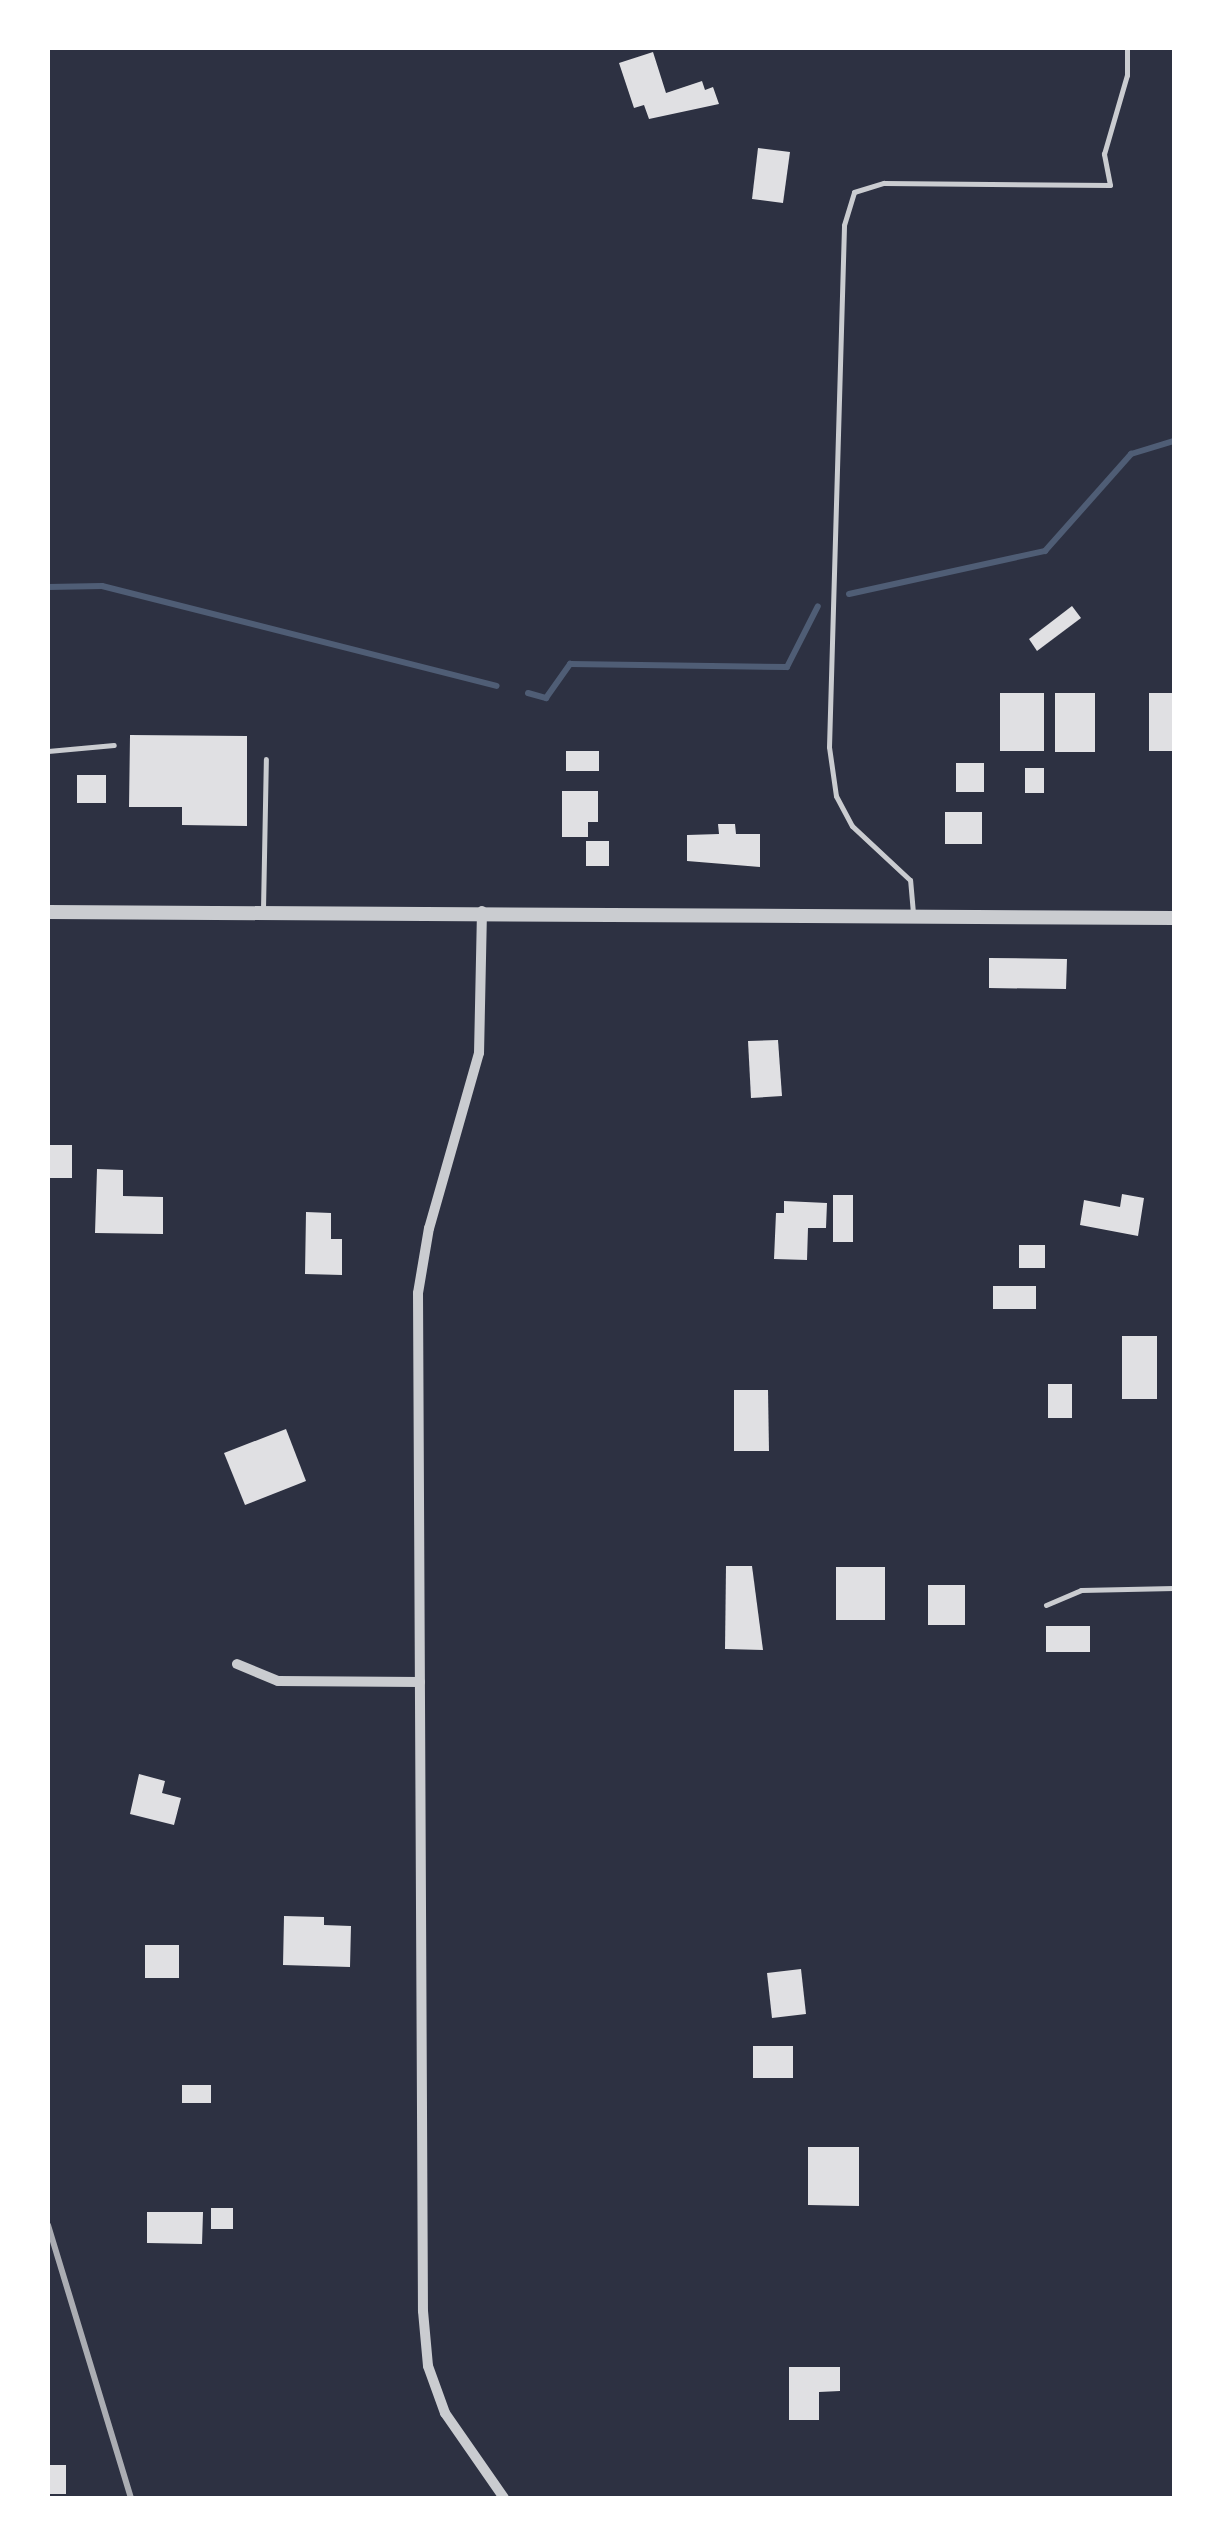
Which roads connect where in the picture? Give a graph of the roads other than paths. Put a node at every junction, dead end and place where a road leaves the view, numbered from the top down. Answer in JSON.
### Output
{"nodes":[{"id":1,"x":1127,"y":48,"type":"edge"},
{"id":2,"x":114,"y":745,"type":"dead end"},
{"id":3,"x":48,"y":750,"type":"edge"},
{"id":4,"x":266,"y":759,"type":"dead end"},
{"id":5,"x":482,"y":911,"type":"junction"},
{"id":6,"x":48,"y":912,"type":"edge"},
{"id":7,"x":264,"y":912,"type":"junction"},
{"id":8,"x":914,"y":916,"type":"junction"},
{"id":9,"x":1174,"y":918,"type":"edge"},
{"id":10,"x":1174,"y":1588,"type":"edge"},
{"id":11,"x":1046,"y":1604,"type":"dead end"},
{"id":12,"x":237,"y":1664,"type":"dead end"},
{"id":13,"x":420,"y":1682,"type":"junction"},
{"id":14,"x":504,"y":2498,"type":"edge"}],
"edges":[{"from":1,"to":8,"type":"lane"},
{"from":2,"to":3,"type":"lane"},
{"from":4,"to":7,"type":"lane"},
{"from":5,"to":7,"type":"street"},
{"from":5,"to":8,"type":"street"},
{"from":5,"to":13,"type":"street"},
{"from":6,"to":7,"type":"street"},
{"from":8,"to":9,"type":"street"},
{"from":10,"to":11,"type":"lane"},
{"from":12,"to":13,"type":"street"},
{"from":13,"to":14,"type":"street"}]}
